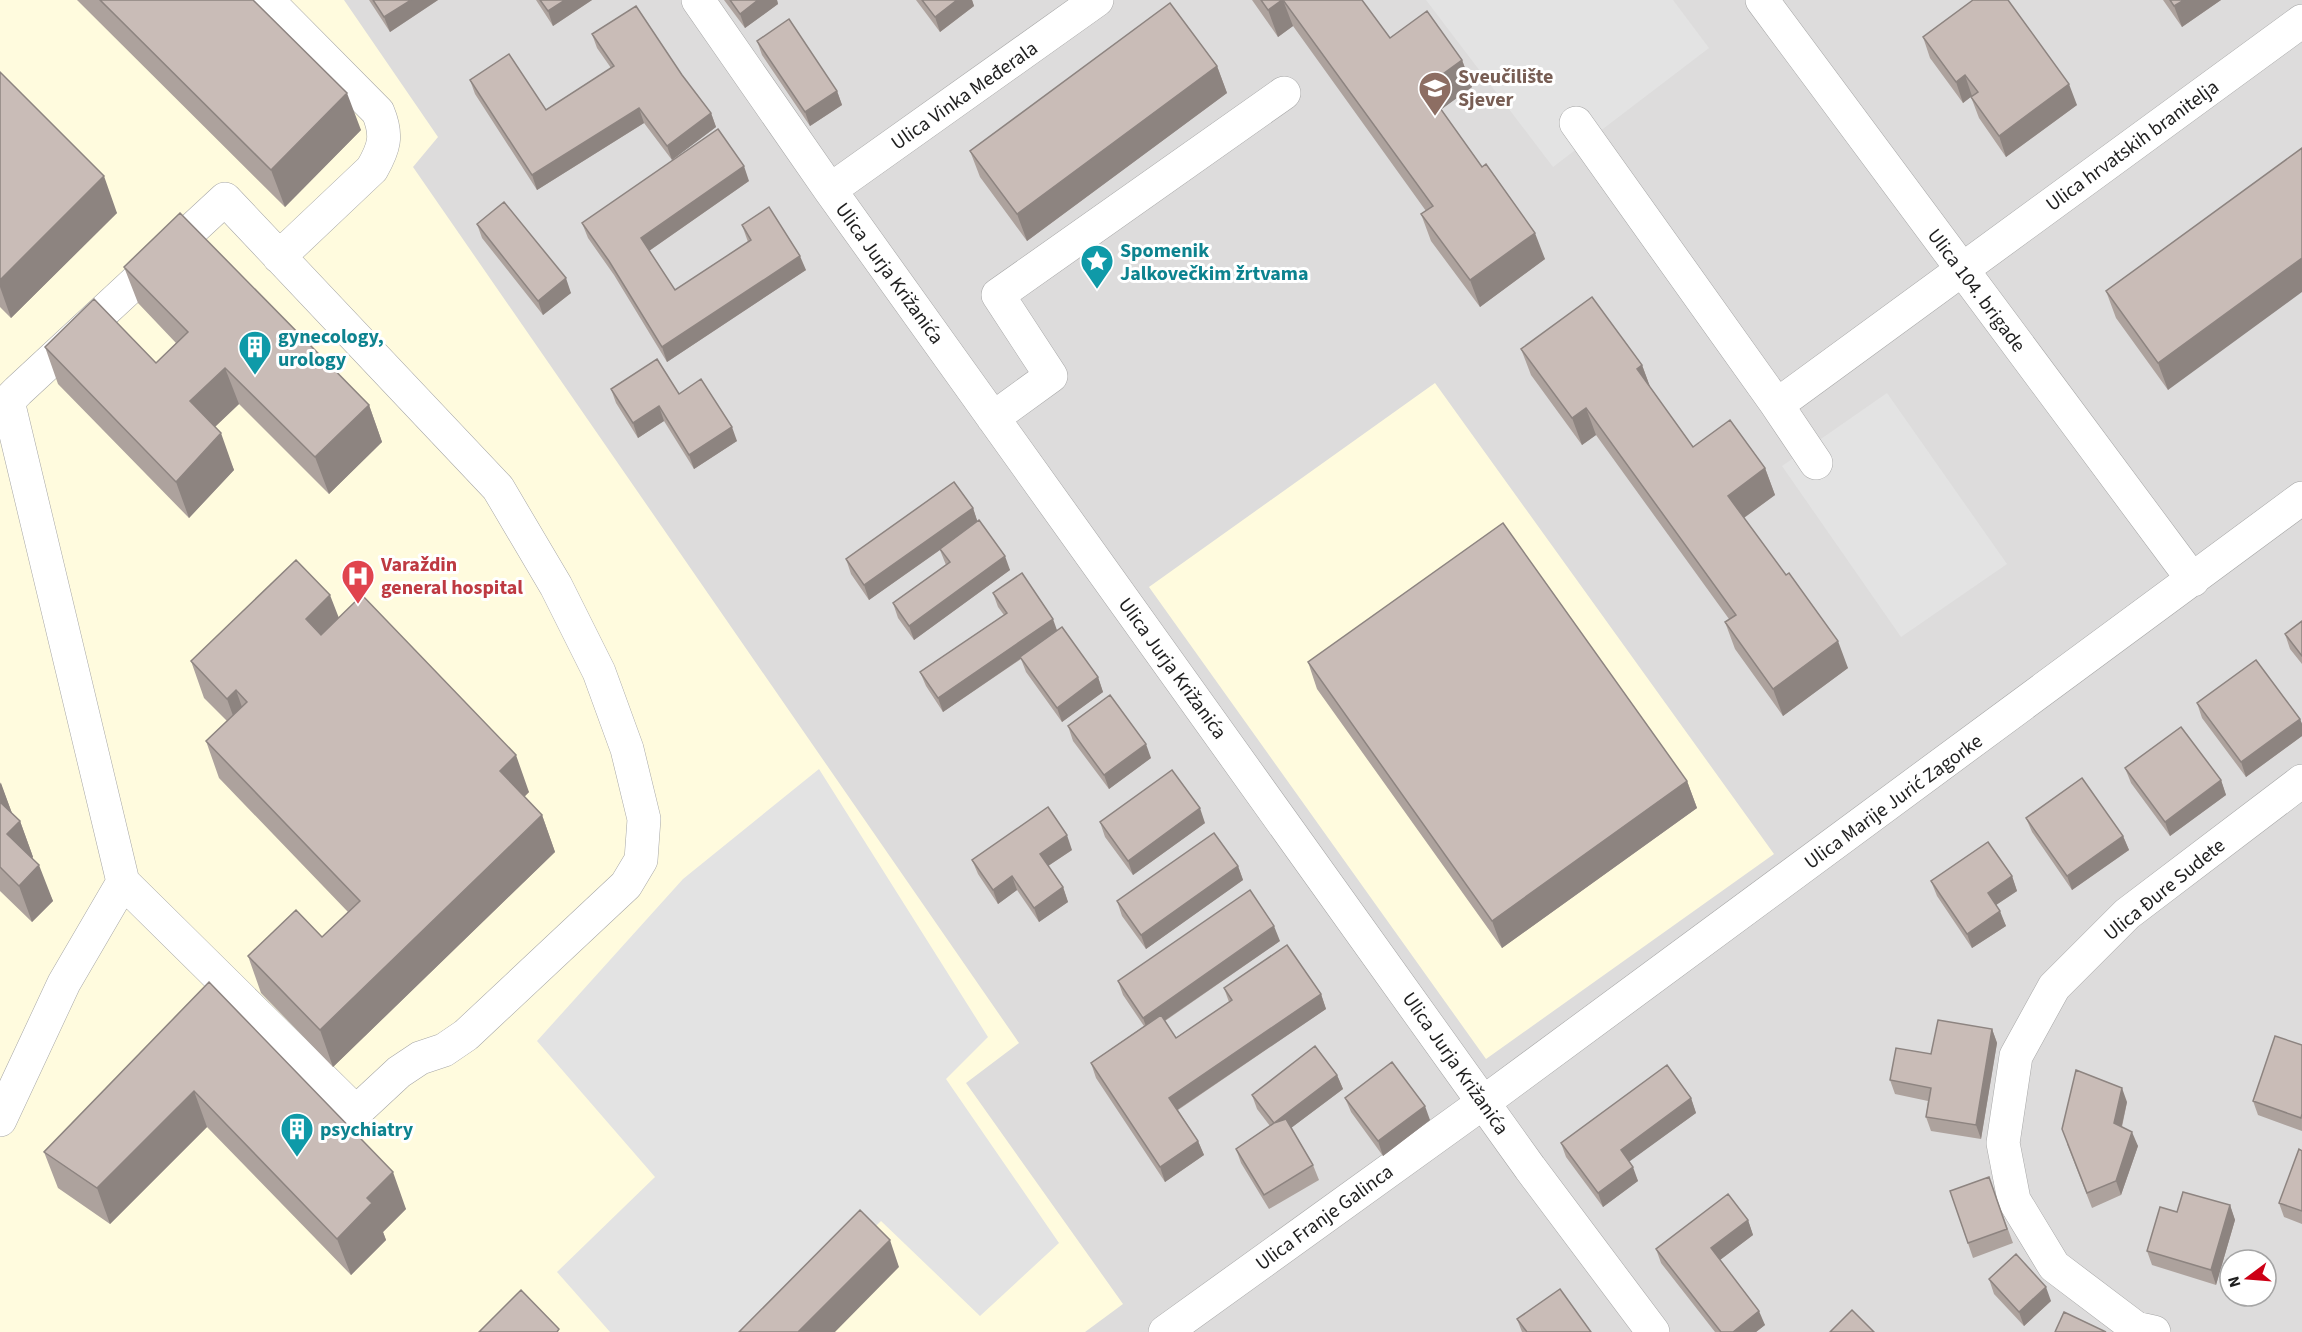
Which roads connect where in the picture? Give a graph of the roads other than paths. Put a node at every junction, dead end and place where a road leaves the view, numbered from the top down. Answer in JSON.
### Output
{"nodes":[{"id":1,"x":267,"y":0,"type":"edge"},
{"id":2,"x":698,"y":0,"type":"edge"},
{"id":3,"x":1097,"y":0,"type":"edge"},
{"id":4,"x":1762,"y":0,"type":"edge"},
{"id":5,"x":2302,"y":21,"type":"edge"},
{"id":6,"x":1284,"y":93,"type":"dead end"},
{"id":7,"x":1576,"y":123,"type":"dead end"},
{"id":8,"x":830,"y":190,"type":"junction"},
{"id":9,"x":279,"y":257,"type":"junction"},
{"id":10,"x":1962,"y":270,"type":"junction"},
{"id":11,"x":4,"y":405,"type":"edge"},
{"id":12,"x":1777,"y":405,"type":"junction"},
{"id":13,"x":993,"y":418,"type":"junction"},
{"id":14,"x":1816,"y":463,"type":"dead end"},
{"id":15,"x":2302,"y":498,"type":"edge"},
{"id":16,"x":2193,"y":580,"type":"junction"},
{"id":17,"x":2302,"y":781,"type":"edge"},
{"id":18,"x":123,"y":882,"type":"junction"},
{"id":19,"x":1484,"y":1102,"type":"junction"},
{"id":20,"x":0,"y":1120,"type":"edge"},
{"id":21,"x":1165,"y":1332,"type":"edge"},
{"id":22,"x":1653,"y":1332,"type":"edge"},
{"id":23,"x":2154,"y":1332,"type":"edge"}],
"edges":[{"from":1,"to":9,"type":"street"},
{"from":2,"to":8,"type":"street","name":"Ulica Jurja Križanića"},
{"from":3,"to":8,"type":"street","name":"Ulica Vinka Međerala"},
{"from":4,"to":10,"type":"street","name":"Ulica 104. brigade"},
{"from":5,"to":10,"type":"street","name":"Ulica hrvatskih branitelja"},
{"from":6,"to":13,"type":"street"},
{"from":7,"to":12,"type":"street"},
{"from":8,"to":13,"type":"street","name":"Ulica Jurja Križanića"},
{"from":9,"to":11,"type":"street"},
{"from":9,"to":18,"type":"street"},
{"from":10,"to":12,"type":"street","name":"Ulica hrvatskih branitelja"},
{"from":10,"to":16,"type":"street","name":"Ulica 104. brigade"},
{"from":11,"to":18,"type":"street"},
{"from":12,"to":14,"type":"street"},
{"from":13,"to":19,"type":"street","name":"Ulica Jurja Križanića"},
{"from":15,"to":16,"type":"street","name":"Ulica Marije Jurić Zagorke"},
{"from":16,"to":19,"type":"street","name":"Ulica Marije Jurić Zagorke"},
{"from":17,"to":23,"type":"street","name":"Ulica Đure Sudete"},
{"from":18,"to":20,"type":"street"},
{"from":19,"to":21,"type":"street","name":"Ulica Franje Galinca"},
{"from":19,"to":22,"type":"street","name":"Ulica Jurja Križanića"}]}
